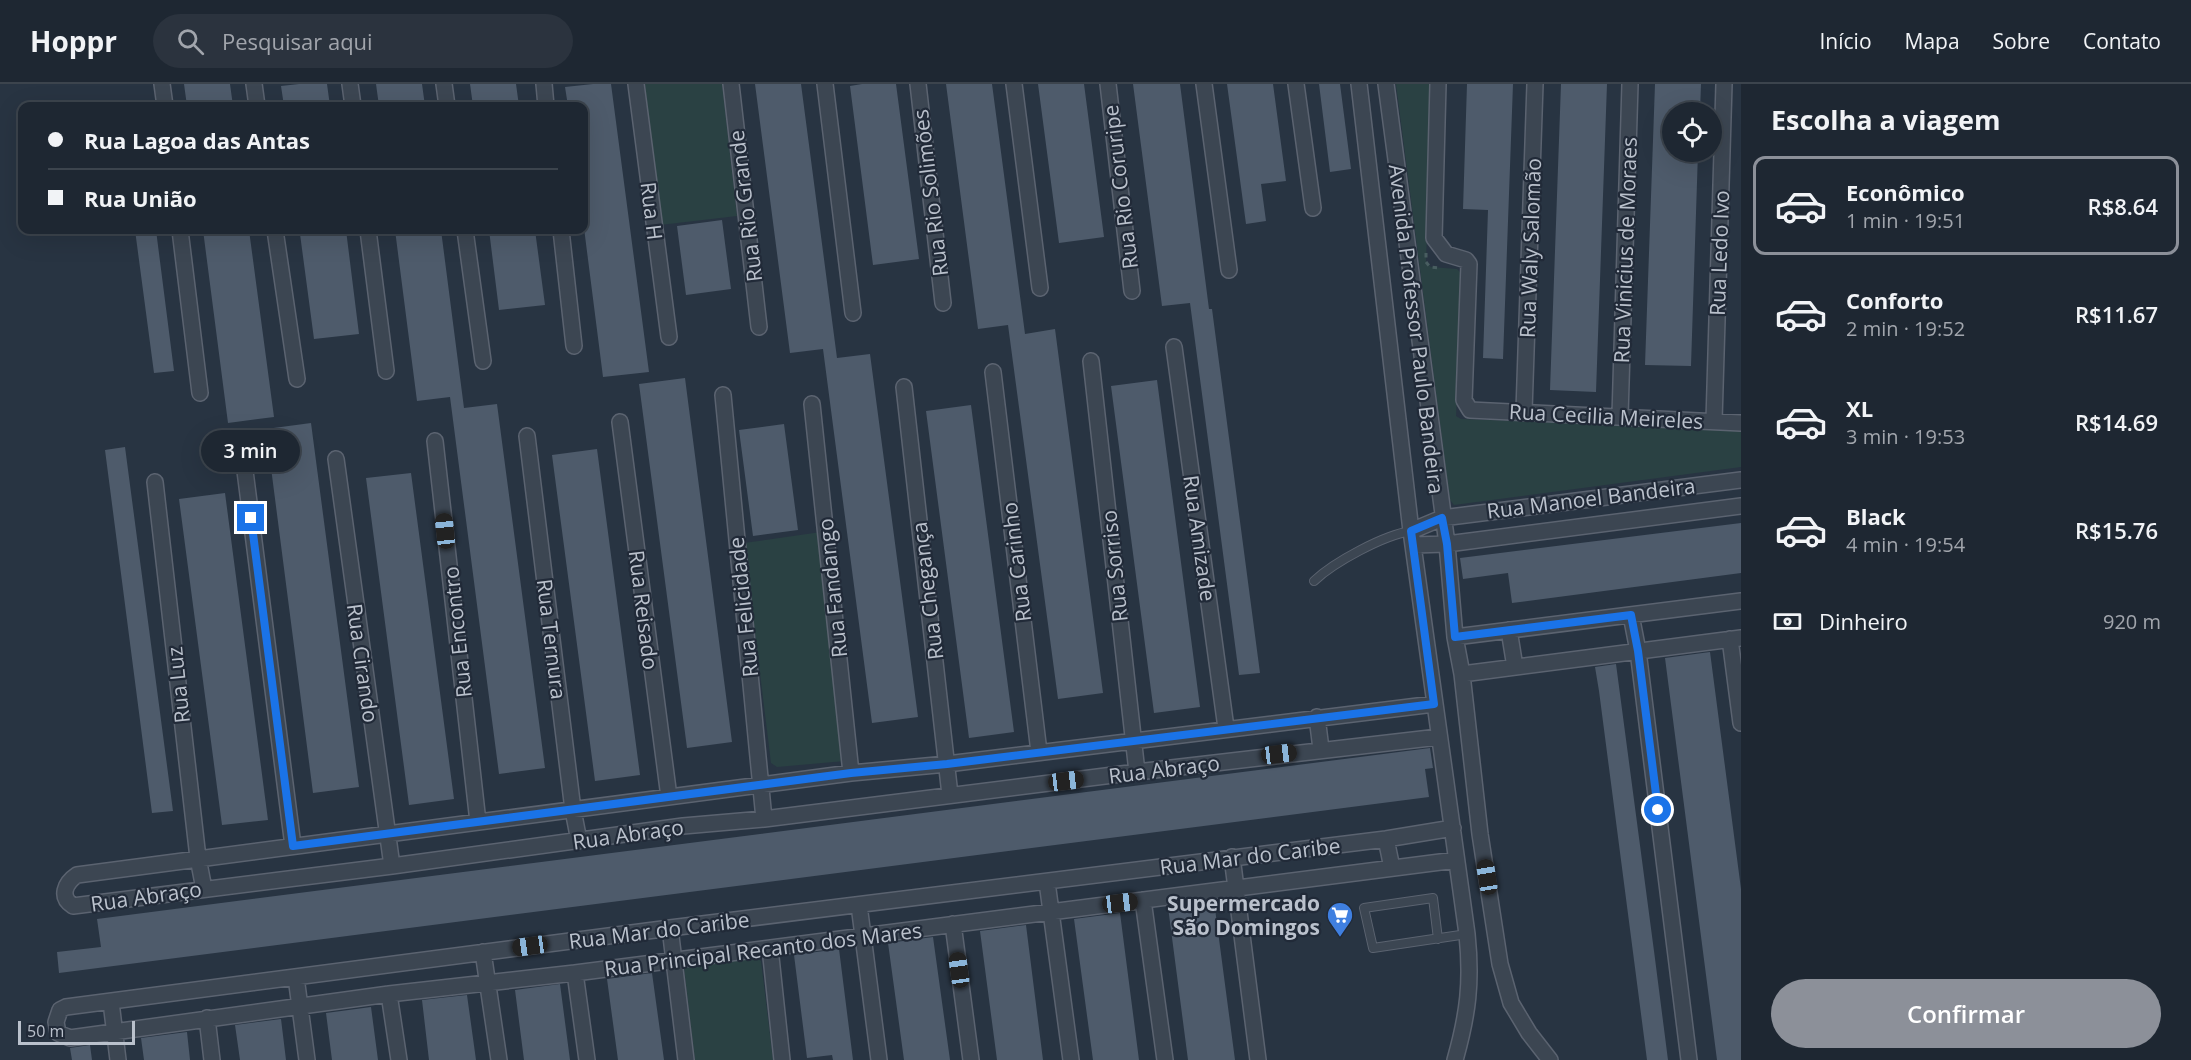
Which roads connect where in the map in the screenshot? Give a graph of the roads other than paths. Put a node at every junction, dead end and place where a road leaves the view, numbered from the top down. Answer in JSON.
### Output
{"nodes":[{"id":1,"x":162,"y":84,"type":"edge"},
{"id":2,"x":254,"y":84,"type":"edge"},
{"id":3,"x":350,"y":84,"type":"edge"},
{"id":4,"x":444,"y":84,"type":"edge"},
{"id":5,"x":544,"y":84,"type":"edge"},
{"id":6,"x":636,"y":84,"type":"edge"},
{"id":7,"x":731,"y":84,"type":"edge"},
{"id":8,"x":825,"y":84,"type":"edge"},
{"id":9,"x":918,"y":84,"type":"edge"},
{"id":10,"x":1014,"y":84,"type":"edge"},
{"id":11,"x":1108,"y":84,"type":"edge"},
{"id":12,"x":1204,"y":84,"type":"edge"},
{"id":13,"x":1296,"y":84,"type":"edge"},
{"id":14,"x":1359,"y":84,"type":"edge"},
{"id":15,"x":1386,"y":84,"type":"edge"},
{"id":16,"x":1438,"y":84,"type":"edge"},
{"id":17,"x":1535,"y":84,"type":"edge"},
{"id":18,"x":1630,"y":84,"type":"edge"},
{"id":19,"x":1724,"y":84,"type":"edge"},
{"id":20,"x":164,"y":102,"type":"edge"},
{"id":21,"x":256,"y":102,"type":"edge"},
{"id":22,"x":352,"y":102,"type":"edge"},
{"id":23,"x":446,"y":102,"type":"edge"},
{"id":24,"x":546,"y":102,"type":"edge"},
{"id":25,"x":1313,"y":208,"type":"dead end"},
{"id":26,"x":180,"y":234,"type":"edge"},
{"id":27,"x":276,"y":234,"type":"edge"},
{"id":28,"x":369,"y":234,"type":"edge"},
{"id":29,"x":466,"y":234,"type":"edge"},
{"id":30,"x":561,"y":234,"type":"edge"},
{"id":31,"x":1229,"y":270,"type":"dead end"},
{"id":32,"x":1040,"y":288,"type":"dead end"},
{"id":33,"x":1132,"y":291,"type":"dead end"},
{"id":34,"x":943,"y":303,"type":"dead end"},
{"id":35,"x":853,"y":313,"type":"dead end"},
{"id":36,"x":759,"y":327,"type":"dead end"},
{"id":37,"x":669,"y":338,"type":"dead end"},
{"id":38,"x":574,"y":346,"type":"dead end"},
{"id":39,"x":1174,"y":347,"type":"dead end"},
{"id":40,"x":483,"y":361,"type":"dead end"},
{"id":41,"x":1091,"y":361,"type":"dead end"},
{"id":42,"x":386,"y":371,"type":"dead end"},
{"id":43,"x":993,"y":372,"type":"dead end"},
{"id":44,"x":297,"y":379,"type":"dead end"},
{"id":45,"x":904,"y":387,"type":"dead end"},
{"id":46,"x":200,"y":393,"type":"dead end"},
{"id":47,"x":723,"y":395,"type":"dead end"},
{"id":48,"x":812,"y":404,"type":"dead end"},
{"id":49,"x":1524,"y":411,"type":"junction"},
{"id":50,"x":1620,"y":416,"type":"junction"},
{"id":51,"x":1714,"y":421,"type":"junction"},
{"id":52,"x":620,"y":422,"type":"dead end"},
{"id":53,"x":1741,"y":423,"type":"edge"},
{"id":54,"x":527,"y":436,"type":"dead end"},
{"id":55,"x":435,"y":441,"type":"dead end"},
{"id":56,"x":336,"y":459,"type":"dead end"},
{"id":57,"x":245,"y":471,"type":"dead end"},
{"id":58,"x":1741,"y":480,"type":"edge"},
{"id":59,"x":155,"y":482,"type":"dead end"},
{"id":60,"x":1642,"y":491,"type":"junction"},
{"id":61,"x":1741,"y":506,"type":"edge"},
{"id":62,"x":1646,"y":517,"type":"junction"},
{"id":63,"x":1442,"y":518,"type":"junction"},
{"id":64,"x":1412,"y":538,"type":"junction"},
{"id":65,"x":1447,"y":544,"type":"junction"},
{"id":66,"x":1314,"y":581,"type":"dead end"},
{"id":67,"x":1741,"y":601,"type":"edge"},
{"id":68,"x":1631,"y":615,"type":"junction"},
{"id":69,"x":1509,"y":630,"type":"junction"},
{"id":70,"x":1455,"y":637,"type":"junction"},
{"id":71,"x":1736,"y":638,"type":"edge"},
{"id":72,"x":1638,"y":651,"type":"junction"},
{"id":73,"x":1515,"y":667,"type":"junction"},
{"id":74,"x":1462,"y":674,"type":"junction"},
{"id":75,"x":1434,"y":704,"type":"junction"},
{"id":76,"x":1317,"y":717,"type":"junction"},
{"id":77,"x":1741,"y":723,"type":"edge"},
{"id":78,"x":1226,"y":728,"type":"junction"},
{"id":79,"x":1438,"y":737,"type":"junction"},
{"id":80,"x":1133,"y":741,"type":"junction"},
{"id":81,"x":1321,"y":749,"type":"junction"},
{"id":82,"x":1039,"y":752,"type":"junction"},
{"id":83,"x":947,"y":764,"type":"junction"},
{"id":84,"x":1137,"y":772,"type":"junction"},
{"id":85,"x":851,"y":773,"type":"junction"},
{"id":86,"x":760,"y":785,"type":"junction"},
{"id":87,"x":950,"y":795,"type":"junction"},
{"id":88,"x":669,"y":797,"type":"junction"},
{"id":89,"x":573,"y":810,"type":"junction"},
{"id":90,"x":764,"y":819,"type":"junction"},
{"id":91,"x":478,"y":822,"type":"junction"},
{"id":92,"x":1453,"y":828,"type":"junction"},
{"id":93,"x":387,"y":835,"type":"junction"},
{"id":94,"x":1386,"y":839,"type":"junction"},
{"id":95,"x":579,"y":841,"type":"junction"},
{"id":96,"x":293,"y":846,"type":"junction"},
{"id":97,"x":1232,"y":857,"type":"junction"},
{"id":98,"x":198,"y":858,"type":"junction"},
{"id":99,"x":1456,"y":860,"type":"junction"},
{"id":100,"x":392,"y":866,"type":"junction"},
{"id":101,"x":1392,"y":868,"type":"junction"},
{"id":102,"x":1047,"y":882,"type":"junction"},
{"id":103,"x":1236,"y":887,"type":"junction"},
{"id":104,"x":204,"y":889,"type":"junction"},
{"id":105,"x":1143,"y":900,"type":"junction"},
{"id":106,"x":859,"y":905,"type":"junction"},
{"id":107,"x":1052,"y":913,"type":"junction"},
{"id":108,"x":953,"y":924,"type":"junction"},
{"id":109,"x":670,"y":928,"type":"junction"},
{"id":110,"x":1467,"y":934,"type":"junction"},
{"id":111,"x":862,"y":935,"type":"junction"},
{"id":112,"x":1438,"y":939,"type":"junction"},
{"id":113,"x":770,"y":948,"type":"junction"},
{"id":114,"x":483,"y":952,"type":"junction"},
{"id":115,"x":673,"y":960,"type":"junction"},
{"id":116,"x":575,"y":973,"type":"junction"},
{"id":117,"x":297,"y":977,"type":"junction"},
{"id":118,"x":488,"y":982,"type":"junction"},
{"id":119,"x":389,"y":994,"type":"junction"},
{"id":120,"x":111,"y":1002,"type":"junction"},
{"id":121,"x":299,"y":1006,"type":"junction"},
{"id":122,"x":207,"y":1018,"type":"junction"},
{"id":123,"x":114,"y":1031,"type":"junction"},
{"id":124,"x":70,"y":1038,"type":"joint"},
{"id":125,"x":118,"y":1060,"type":"edge"},
{"id":126,"x":212,"y":1060,"type":"edge"},
{"id":127,"x":307,"y":1060,"type":"edge"},
{"id":128,"x":399,"y":1060,"type":"edge"},
{"id":129,"x":499,"y":1060,"type":"edge"},
{"id":130,"x":587,"y":1060,"type":"edge"},
{"id":131,"x":686,"y":1060,"type":"edge"},
{"id":132,"x":782,"y":1060,"type":"edge"},
{"id":133,"x":879,"y":1060,"type":"edge"},
{"id":134,"x":971,"y":1060,"type":"edge"},
{"id":135,"x":1071,"y":1060,"type":"edge"},
{"id":136,"x":1165,"y":1060,"type":"edge"},
{"id":137,"x":1258,"y":1060,"type":"edge"},
{"id":138,"x":1455,"y":1060,"type":"edge"},
{"id":139,"x":1550,"y":1060,"type":"edge"},
{"id":140,"x":1689,"y":1060,"type":"edge"}],
"edges":[{"from":1,"to":20,"type":"street"},
{"from":2,"to":21,"type":"street"},
{"from":3,"to":22,"type":"street"},
{"from":4,"to":23,"type":"street"},
{"from":5,"to":24,"type":"street"},
{"from":6,"to":37,"type":"street","name":"Rua H"},
{"from":7,"to":36,"type":"street","name":"Rua Rio Grande"},
{"from":8,"to":35,"type":"street"},
{"from":9,"to":34,"type":"street","name":"Rua Rio Solimões"},
{"from":10,"to":32,"type":"street"},
{"from":11,"to":33,"type":"street","name":"Rua Rio Coruripe"},
{"from":12,"to":31,"type":"street"},
{"from":13,"to":25,"type":"street"},
{"from":14,"to":64,"type":"street"},
{"from":15,"to":63,"type":"street","name":"Avenida Professor Paulo Bandeira"},
{"from":16,"to":49,"type":"street","name":"Rua Cecilia Meireles"},
{"from":17,"to":49,"type":"street","name":"Rua Waly Salomão"},
{"from":18,"to":50,"type":"street","name":"Rua Vinicius de Moraes"},
{"from":19,"to":51,"type":"street","name":"Rua Ledo Ivo"},
{"from":26,"to":46,"type":"street"},
{"from":27,"to":44,"type":"street"},
{"from":28,"to":42,"type":"street"},
{"from":29,"to":40,"type":"street"},
{"from":30,"to":38,"type":"street"},
{"from":39,"to":78,"type":"street","name":"Rua Amizade"},
{"from":41,"to":80,"type":"street","name":"Rua Sorriso"},
{"from":43,"to":82,"type":"street","name":"Rua Carinho"},
{"from":45,"to":83,"type":"street","name":"Rua Chegança"},
{"from":47,"to":86,"type":"street","name":"Rua Felicidade"},
{"from":48,"to":85,"type":"street","name":"Rua Fandango"},
{"from":49,"to":50,"type":"street","name":"Rua Cecilia Meireles"},
{"from":50,"to":51,"type":"street","name":"Rua Cecilia Meireles"},
{"from":51,"to":53,"type":"street","name":"Rua Cecilia Meireles"},
{"from":52,"to":88,"type":"street","name":"Rua Reisado"},
{"from":54,"to":89,"type":"street","name":"Rua Ternura"},
{"from":55,"to":91,"type":"street","name":"Rua Encontro"},
{"from":56,"to":93,"type":"street","name":"Rua Cirando"},
{"from":57,"to":96,"type":"street"},
{"from":58,"to":60,"type":"street","name":"Rua Manoel Bandeira"},
{"from":59,"to":98,"type":"street","name":"Rua Luz"},
{"from":60,"to":62,"type":"street"},
{"from":60,"to":63,"type":"street","name":"Rua Manoel Bandeira"},
{"from":61,"to":62,"type":"street","name":"Rua Manoel Bandeira"},
{"from":62,"to":65,"type":"street","name":"Rua Manoel Bandeira"},
{"from":63,"to":64,"type":"street","name":"Rua Manoel Bandeira"},
{"from":63,"to":65,"type":"street","name":"Avenida Professor Paulo Bandeira"},
{"from":64,"to":65,"type":"street","name":"Rua Manoel Bandeira"},
{"from":64,"to":66,"type":"lane"},
{"from":64,"to":75,"type":"street"},
{"from":65,"to":70,"type":"street","name":"Avenida Professor Paulo Bandeira"},
{"from":67,"to":68,"type":"street"},
{"from":68,"to":69,"type":"street"},
{"from":68,"to":72,"type":"street"},
{"from":69,"to":70,"type":"street"},
{"from":69,"to":73,"type":"street"},
{"from":70,"to":74,"type":"street","name":"Avenida Professor Paulo Bandeira"},
{"from":71,"to":72,"type":"street"},
{"from":71,"to":77,"type":"street"},
{"from":72,"to":73,"type":"street"},
{"from":72,"to":140,"type":"street"},
{"from":73,"to":74,"type":"street"},
{"from":74,"to":139,"type":"street","name":"Avenida Professor Paulo Bandeira"},
{"from":75,"to":76,"type":"street","name":"Rua Abraço"},
{"from":75,"to":79,"type":"street"},
{"from":76,"to":78,"type":"street","name":"Rua Abraço"},
{"from":76,"to":81,"type":"street"},
{"from":78,"to":80,"type":"street","name":"Rua Abraço"},
{"from":79,"to":81,"type":"street","name":"Rua Abraço"},
{"from":79,"to":92,"type":"street"},
{"from":80,"to":82,"type":"street","name":"Rua Abraço"},
{"from":80,"to":84,"type":"street","name":"Rua Sorriso"},
{"from":81,"to":84,"type":"street","name":"Rua Abraço"},
{"from":82,"to":83,"type":"street","name":"Rua Abraço"},
{"from":83,"to":85,"type":"street","name":"Rua Abraço"},
{"from":83,"to":87,"type":"street","name":"Rua Chegança"},
{"from":84,"to":87,"type":"street","name":"Rua Abraço"},
{"from":85,"to":86,"type":"street","name":"Rua Abraço"},
{"from":86,"to":88,"type":"street","name":"Rua Abraço"},
{"from":86,"to":90,"type":"street","name":"Rua Felicidade"},
{"from":87,"to":90,"type":"street","name":"Rua Abraço"},
{"from":88,"to":89,"type":"street","name":"Rua Abraço"},
{"from":89,"to":91,"type":"street","name":"Rua Abraço"},
{"from":89,"to":95,"type":"street","name":"Rua Ternura"},
{"from":90,"to":95,"type":"street","name":"Rua Abraço"},
{"from":91,"to":93,"type":"street","name":"Rua Abraço"},
{"from":92,"to":94,"type":"street","name":"Rua Mar do Caribe"},
{"from":92,"to":99,"type":"street"},
{"from":93,"to":96,"type":"street","name":"Rua Abraço"},
{"from":93,"to":100,"type":"street","name":"Rua Cirando"},
{"from":94,"to":97,"type":"street","name":"Rua Mar do Caribe"},
{"from":94,"to":101,"type":"street"},
{"from":95,"to":100,"type":"street","name":"Rua Abraço"},
{"from":96,"to":98,"type":"street","name":"Rua Abraço"},
{"from":97,"to":102,"type":"street","name":"Rua Mar do Caribe"},
{"from":97,"to":103,"type":"street"},
{"from":98,"to":104,"type":"street","name":"Rua Luz"},
{"from":98,"to":104,"type":"street","name":"Rua Abraço"},
{"from":99,"to":101,"type":"street","name":"Rua Principal Recanto dos Mares"},
{"from":99,"to":110,"type":"street"},
{"from":100,"to":104,"type":"street","name":"Rua Abraço"},
{"from":101,"to":103,"type":"street","name":"Rua Principal Recanto dos Mares"},
{"from":102,"to":106,"type":"street","name":"Rua Mar do Caribe"},
{"from":102,"to":107,"type":"street"},
{"from":103,"to":105,"type":"street","name":"Rua Principal Recanto dos Mares"},
{"from":103,"to":137,"type":"street"},
{"from":105,"to":107,"type":"street","name":"Rua Principal Recanto dos Mares"},
{"from":105,"to":136,"type":"street"},
{"from":106,"to":109,"type":"street","name":"Rua Mar do Caribe"},
{"from":106,"to":111,"type":"street"},
{"from":107,"to":108,"type":"street","name":"Rua Principal Recanto dos Mares"},
{"from":107,"to":135,"type":"street"},
{"from":108,"to":111,"type":"street","name":"Rua Principal Recanto dos Mares"},
{"from":108,"to":134,"type":"street"},
{"from":109,"to":114,"type":"street","name":"Rua Mar do Caribe"},
{"from":109,"to":115,"type":"street"},
{"from":110,"to":112,"type":"lane"},
{"from":110,"to":138,"type":"street"},
{"from":111,"to":113,"type":"street","name":"Rua Principal Recanto dos Mares"},
{"from":111,"to":133,"type":"street"},
{"from":112,"to":112,"type":"lane"},
{"from":113,"to":115,"type":"street","name":"Rua Principal Recanto dos Mares"},
{"from":113,"to":132,"type":"street"},
{"from":114,"to":117,"type":"street","name":"Rua Mar do Caribe"},
{"from":114,"to":118,"type":"street"},
{"from":115,"to":116,"type":"street","name":"Rua Principal Recanto dos Mares"},
{"from":115,"to":131,"type":"street"},
{"from":116,"to":118,"type":"street","name":"Rua Principal Recanto dos Mares"},
{"from":116,"to":130,"type":"street"},
{"from":117,"to":120,"type":"street","name":"Rua Mar do Caribe"},
{"from":117,"to":121,"type":"street"},
{"from":118,"to":119,"type":"street","name":"Rua Principal Recanto dos Mares"},
{"from":118,"to":129,"type":"street"},
{"from":119,"to":121,"type":"street","name":"Rua Principal Recanto dos Mares"},
{"from":119,"to":128,"type":"street"},
{"from":120,"to":123,"type":"street"},
{"from":120,"to":124,"type":"street","name":"Rua Mar do Caribe"},
{"from":121,"to":122,"type":"street","name":"Rua Principal Recanto dos Mares"},
{"from":121,"to":127,"type":"street"},
{"from":122,"to":123,"type":"street","name":"Rua Principal Recanto dos Mares"},
{"from":122,"to":126,"type":"street"},
{"from":123,"to":124,"type":"street","name":"Rua Principal Recanto dos Mares"},
{"from":123,"to":125,"type":"street"}]}
